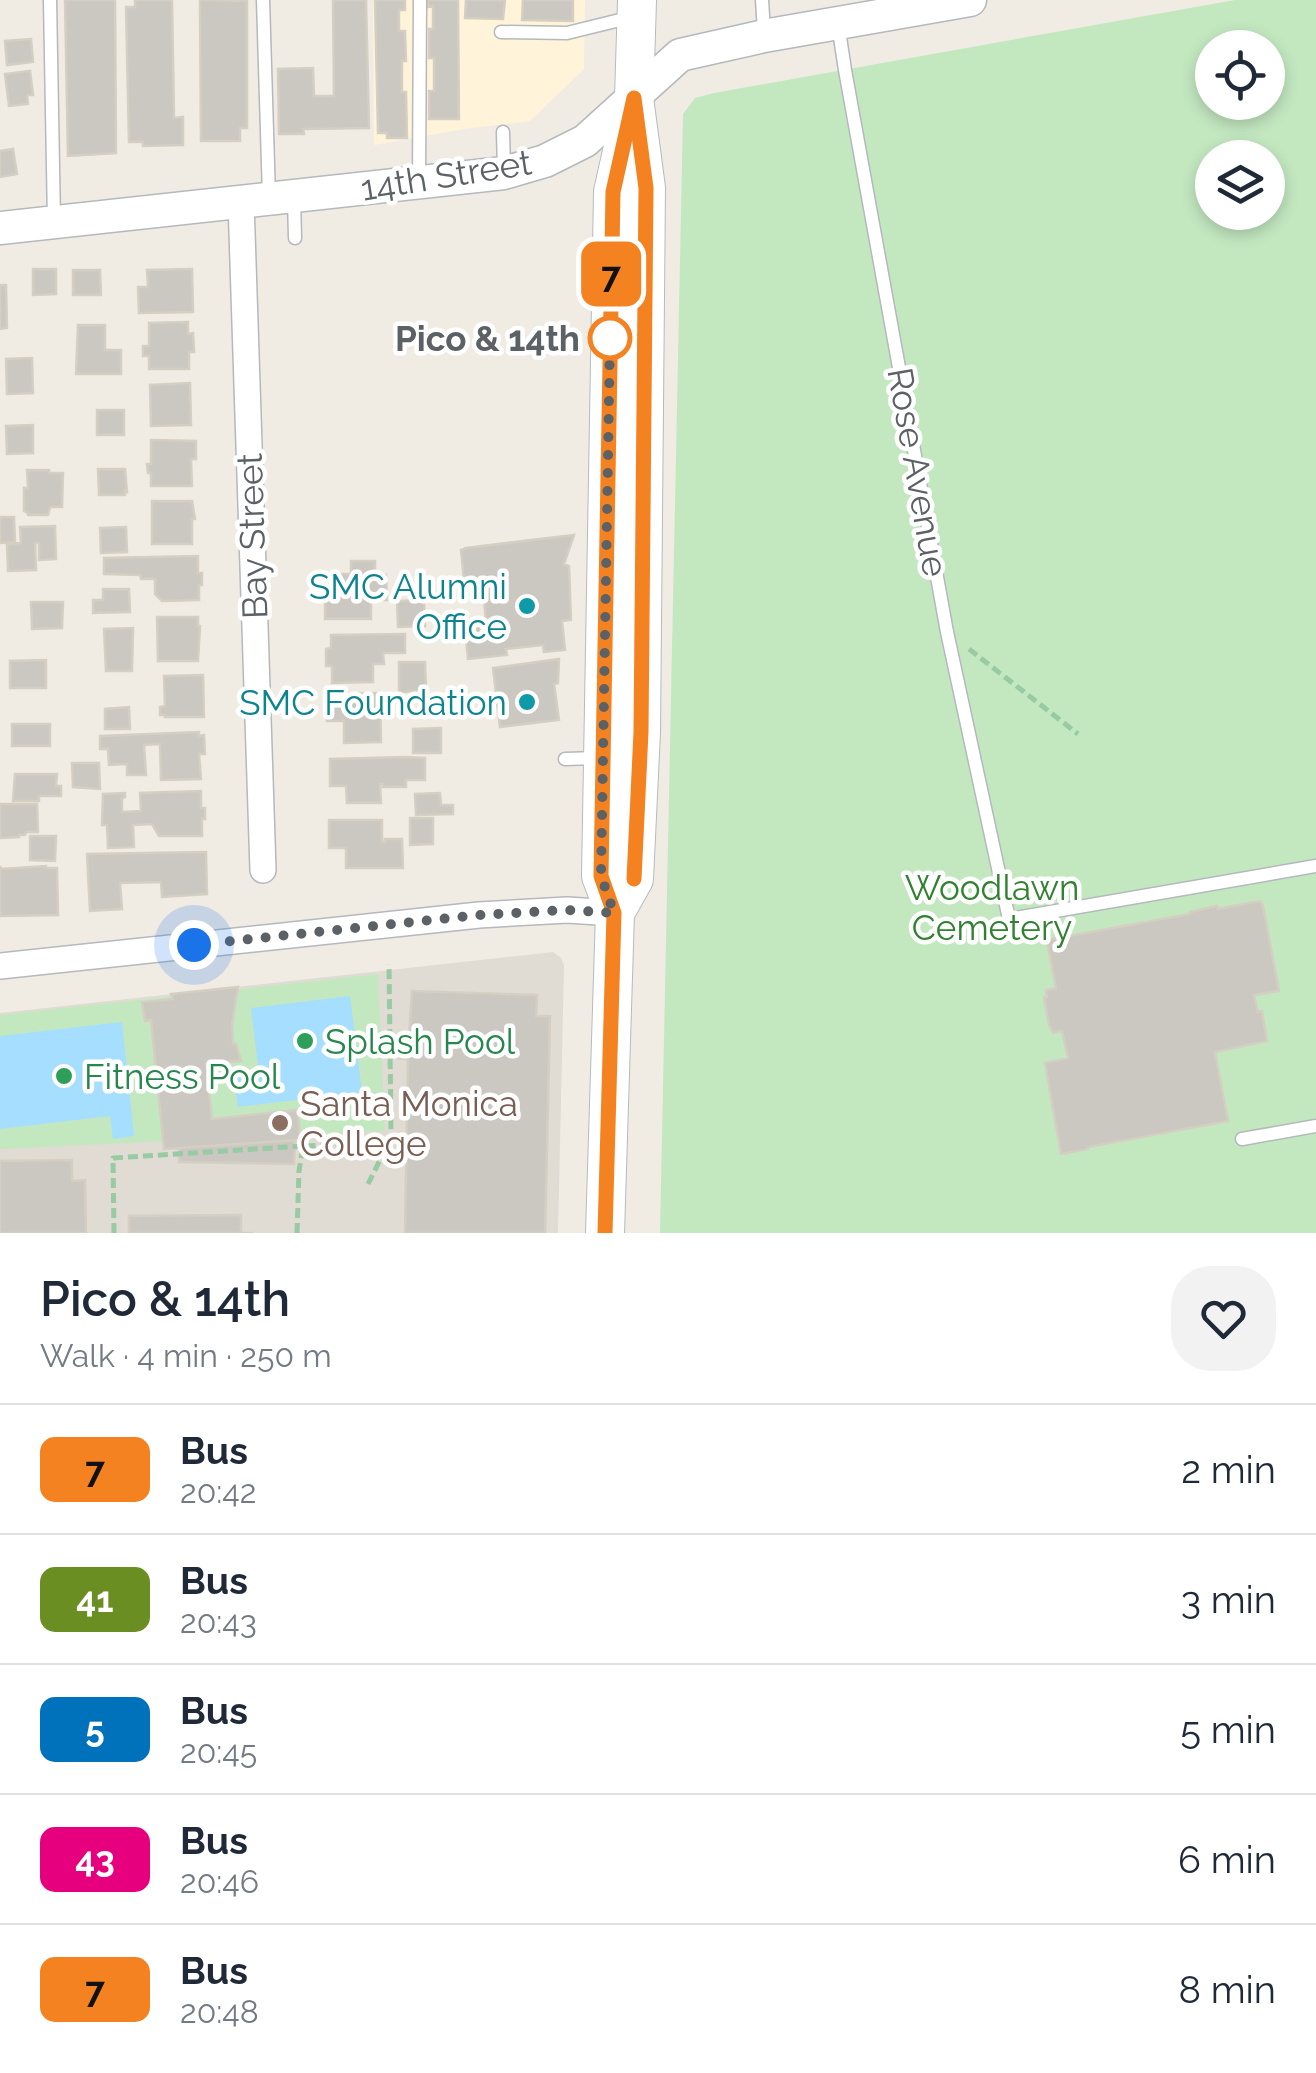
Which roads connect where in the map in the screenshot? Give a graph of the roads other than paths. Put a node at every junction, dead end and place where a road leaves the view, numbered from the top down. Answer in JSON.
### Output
{"nodes":[{"id":1,"x":50,"y":0,"type":"edge"},
{"id":2,"x":262,"y":0,"type":"edge"},
{"id":3,"x":420,"y":0,"type":"edge"},
{"id":4,"x":762,"y":0,"type":"edge"},
{"id":5,"x":970,"y":0,"type":"edge"},
{"id":6,"x":637,"y":8,"type":"edge"},
{"id":7,"x":838,"y":24,"type":"junction"},
{"id":8,"x":501,"y":32,"type":"dead end"},
{"id":9,"x":764,"y":36,"type":"junction"},
{"id":10,"x":634,"y":98,"type":"junction"},
{"id":11,"x":503,"y":132,"type":"dead end"},
{"id":12,"x":504,"y":173,"type":"junction"},
{"id":13,"x":419,"y":182,"type":"junction"},
{"id":14,"x":268,"y":199,"type":"junction"},
{"id":15,"x":54,"y":223,"type":"junction"},
{"id":16,"x":0,"y":228,"type":"edge"},
{"id":17,"x":295,"y":238,"type":"dead end"},
{"id":18,"x":624,"y":690,"type":"junction"},
{"id":19,"x":602,"y":757,"type":"junction"},
{"id":20,"x":565,"y":760,"type":"dead end"},
{"id":21,"x":1316,"y":866,"type":"edge"},
{"id":22,"x":263,"y":870,"type":"dead end"},
{"id":23,"x":614,"y":913,"type":"junction"},
{"id":24,"x":0,"y":966,"type":"edge"},
{"id":25,"x":1316,"y":1126,"type":"edge"},
{"id":26,"x":1242,"y":1139,"type":"dead end"},
{"id":27,"x":605,"y":1233,"type":"edge"}],
"edges":[{"from":1,"to":15,"type":"lane"},
{"from":2,"to":14,"type":"lane"},
{"from":3,"to":13,"type":"lane"},
{"from":4,"to":9,"type":"lane"},
{"from":5,"to":7,"type":"street","name":"14th Street"},
{"from":6,"to":8,"type":"lane"},
{"from":6,"to":10,"type":"main road"},
{"from":7,"to":9,"type":"street","name":"14th Street"},
{"from":7,"to":21,"type":"lane","name":"Rose Avenue"},
{"from":9,"to":10,"type":"street","name":"14th Street"},
{"from":10,"to":12,"type":"street","name":"14th Street"},
{"from":10,"to":18,"type":"main road"},
{"from":11,"to":12,"type":"lane"},
{"from":12,"to":13,"type":"street","name":"14th Street"},
{"from":13,"to":14,"type":"street","name":"14th Street"},
{"from":14,"to":15,"type":"street","name":"14th Street"},
{"from":14,"to":17,"type":"lane"},
{"from":14,"to":22,"type":"street","name":"Bay Street"},
{"from":15,"to":16,"type":"street","name":"14th Street"},
{"from":18,"to":19,"type":"main road"},
{"from":18,"to":23,"type":"main road"},
{"from":19,"to":20,"type":"lane"},
{"from":19,"to":23,"type":"main road"},
{"from":23,"to":24,"type":"street"},
{"from":23,"to":27,"type":"main road"},
{"from":25,"to":26,"type":"lane"}]}
